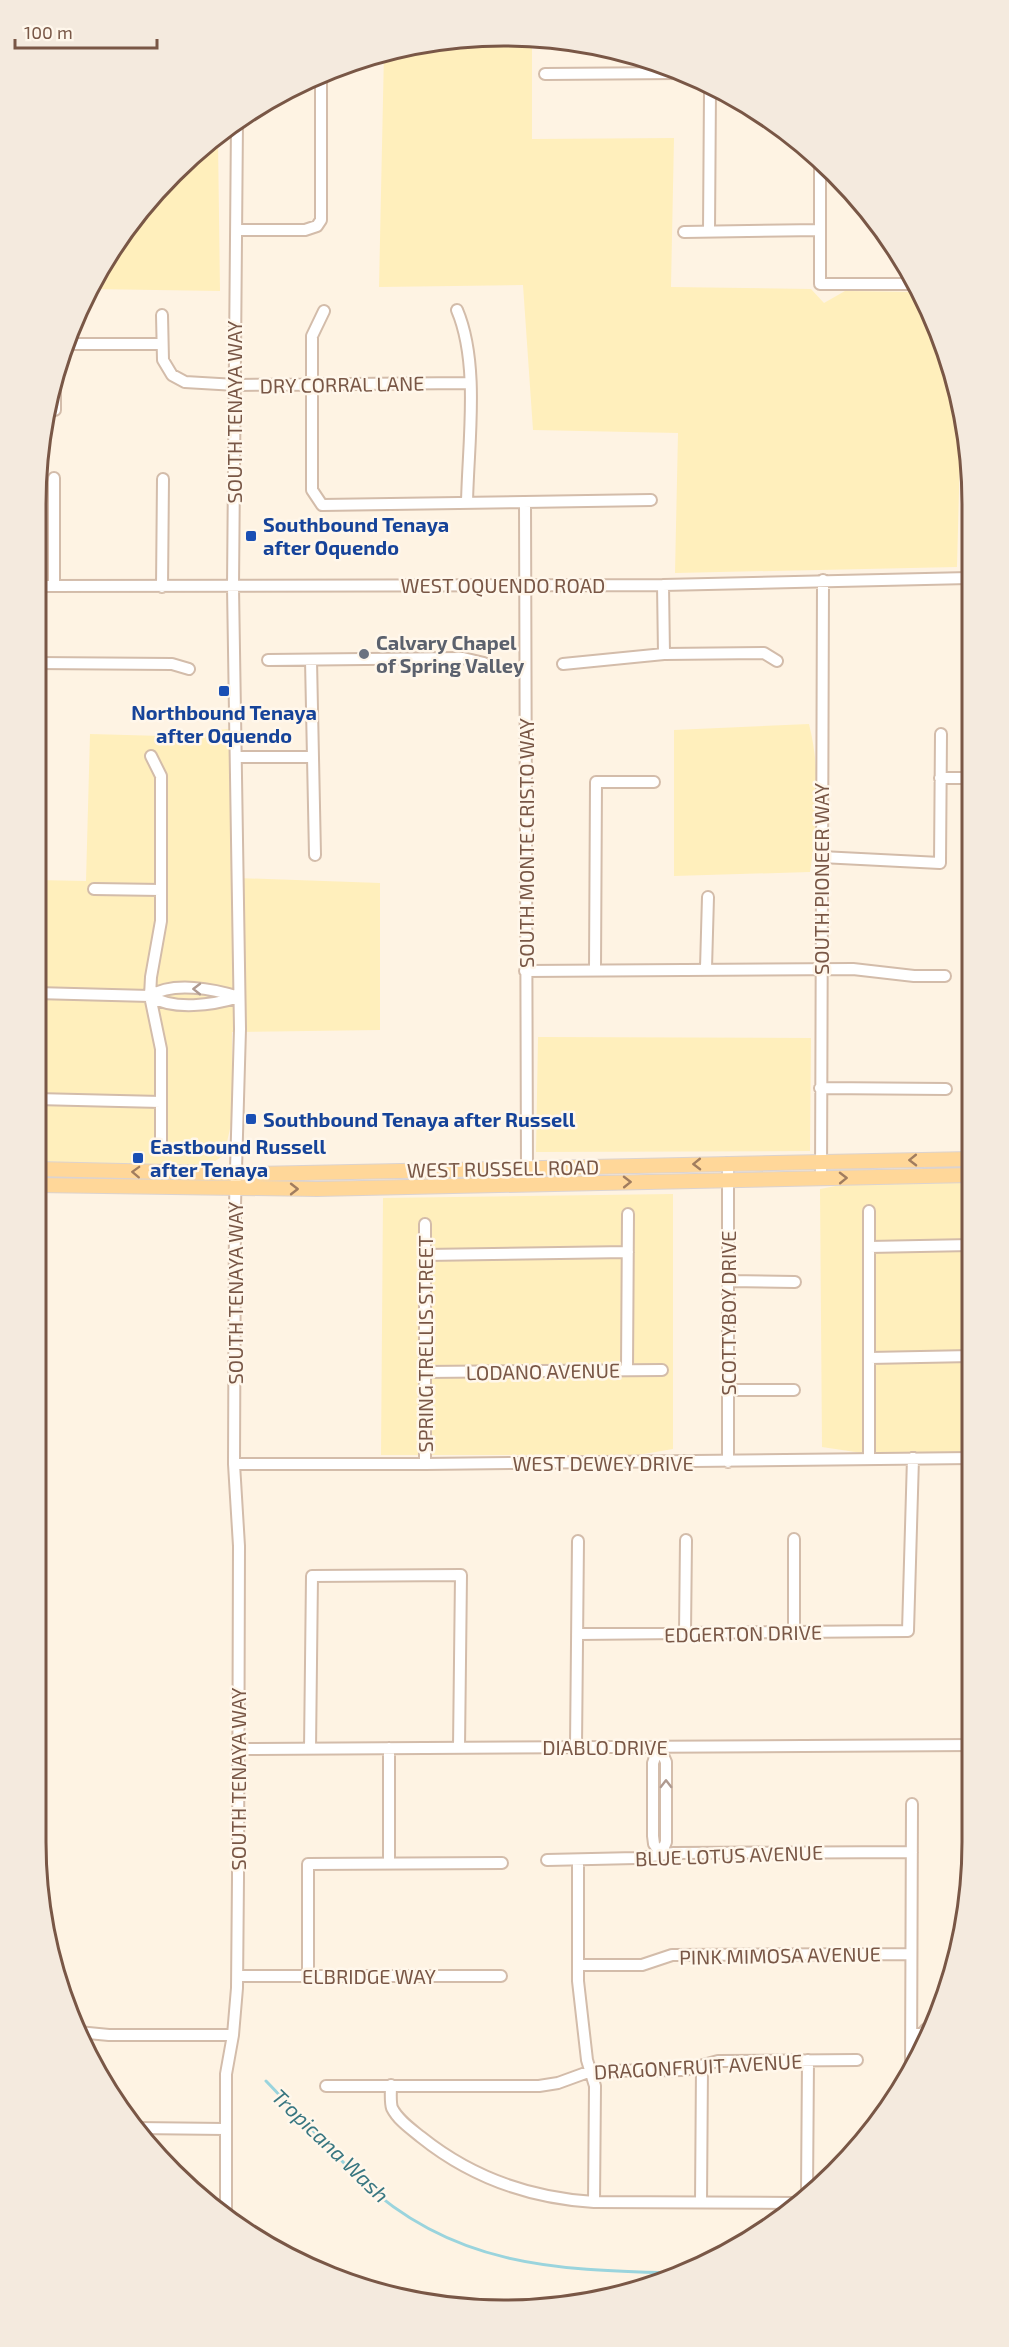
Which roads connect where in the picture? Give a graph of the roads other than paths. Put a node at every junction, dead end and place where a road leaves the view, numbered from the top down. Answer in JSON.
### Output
{"nodes":[{"id":1,"x":658,"y":73,"type":"edge"},
{"id":2,"x":545,"y":74,"type":"dead end"},
{"id":3,"x":321,"y":85,"type":"edge"},
{"id":4,"x":710,"y":96,"type":"edge"},
{"id":5,"x":237,"y":133,"type":"edge"},
{"id":6,"x":823,"y":176,"type":"edge"},
{"id":7,"x":238,"y":230,"type":"junction"},
{"id":8,"x":710,"y":230,"type":"junction"},
{"id":9,"x":820,"y":230,"type":"junction"},
{"id":10,"x":684,"y":232,"type":"dead end"},
{"id":11,"x":905,"y":284,"type":"edge"},
{"id":12,"x":457,"y":310,"type":"dead end"},
{"id":13,"x":324,"y":311,"type":"dead end"},
{"id":14,"x":162,"y":315,"type":"dead end"},
{"id":15,"x":76,"y":344,"type":"edge"},
{"id":16,"x":162,"y":344,"type":"junction"},
{"id":17,"x":470,"y":383,"type":"junction"},
{"id":18,"x":313,"y":384,"type":"junction"},
{"id":19,"x":236,"y":385,"type":"junction"},
{"id":20,"x":54,"y":478,"type":"dead end"},
{"id":21,"x":163,"y":479,"type":"dead end"},
{"id":22,"x":651,"y":500,"type":"dead end"},
{"id":23,"x":467,"y":502,"type":"junction"},
{"id":24,"x":525,"y":502,"type":"junction"},
{"id":25,"x":962,"y":578,"type":"edge"},
{"id":26,"x":822,"y":580,"type":"junction"},
{"id":27,"x":526,"y":584,"type":"junction"},
{"id":28,"x":663,"y":585,"type":"junction"},
{"id":29,"x":46,"y":586,"type":"edge"},
{"id":30,"x":54,"y":586,"type":"junction"},
{"id":31,"x":162,"y":587,"type":"junction"},
{"id":32,"x":233,"y":587,"type":"junction"},
{"id":33,"x":664,"y":654,"type":"junction"},
{"id":34,"x":268,"y":660,"type":"dead end"},
{"id":35,"x":311,"y":660,"type":"junction"},
{"id":36,"x":777,"y":661,"type":"dead end"},
{"id":37,"x":46,"y":663,"type":"edge"},
{"id":38,"x":484,"y":663,"type":"dead end"},
{"id":39,"x":563,"y":664,"type":"dead end"},
{"id":40,"x":189,"y":669,"type":"dead end"},
{"id":41,"x":940,"y":734,"type":"dead end"},
{"id":42,"x":151,"y":756,"type":"dead end"},
{"id":43,"x":236,"y":757,"type":"junction"},
{"id":44,"x":313,"y":757,"type":"junction"},
{"id":45,"x":940,"y":778,"type":"junction"},
{"id":46,"x":962,"y":778,"type":"edge"},
{"id":47,"x":654,"y":782,"type":"dead end"},
{"id":48,"x":315,"y":855,"type":"dead end"},
{"id":49,"x":821,"y":857,"type":"junction"},
{"id":50,"x":94,"y":889,"type":"dead end"},
{"id":51,"x":161,"y":890,"type":"junction"},
{"id":52,"x":708,"y":897,"type":"dead end"},
{"id":53,"x":706,"y":968,"type":"junction"},
{"id":54,"x":821,"y":968,"type":"junction"},
{"id":55,"x":595,"y":969,"type":"junction"},
{"id":56,"x":525,"y":971,"type":"junction"},
{"id":57,"x":945,"y":976,"type":"dead end"},
{"id":58,"x":46,"y":993,"type":"edge"},
{"id":59,"x":150,"y":996,"type":"junction"},
{"id":60,"x":239,"y":997,"type":"junction"},
{"id":61,"x":820,"y":1089,"type":"junction"},
{"id":62,"x":946,"y":1089,"type":"dead end"},
{"id":63,"x":46,"y":1098,"type":"edge"},
{"id":64,"x":161,"y":1102,"type":"junction"},
{"id":65,"x":161,"y":1146,"type":"dead end"},
{"id":66,"x":962,"y":1159,"type":"edge"},
{"id":67,"x":821,"y":1162,"type":"junction"},
{"id":68,"x":728,"y":1163,"type":"junction"},
{"id":69,"x":526,"y":1167,"type":"junction"},
{"id":70,"x":46,"y":1169,"type":"edge"},
{"id":71,"x":236,"y":1174,"type":"junction"},
{"id":72,"x":962,"y":1176,"type":"edge"},
{"id":73,"x":821,"y":1179,"type":"junction"},
{"id":74,"x":728,"y":1181,"type":"junction"},
{"id":75,"x":527,"y":1184,"type":"junction"},
{"id":76,"x":46,"y":1185,"type":"edge"},
{"id":77,"x":236,"y":1189,"type":"junction"},
{"id":78,"x":869,"y":1211,"type":"dead end"},
{"id":79,"x":628,"y":1214,"type":"dead end"},
{"id":80,"x":425,"y":1224,"type":"dead end"},
{"id":81,"x":962,"y":1245,"type":"edge"},
{"id":82,"x":869,"y":1247,"type":"junction"},
{"id":83,"x":628,"y":1252,"type":"junction"},
{"id":84,"x":425,"y":1255,"type":"junction"},
{"id":85,"x":728,"y":1281,"type":"junction"},
{"id":86,"x":795,"y":1282,"type":"dead end"},
{"id":87,"x":962,"y":1356,"type":"edge"},
{"id":88,"x":869,"y":1358,"type":"junction"},
{"id":89,"x":627,"y":1370,"type":"junction"},
{"id":90,"x":662,"y":1370,"type":"dead end"},
{"id":91,"x":424,"y":1372,"type":"junction"},
{"id":92,"x":728,"y":1390,"type":"junction"},
{"id":93,"x":794,"y":1390,"type":"dead end"},
{"id":94,"x":869,"y":1458,"type":"junction"},
{"id":95,"x":913,"y":1458,"type":"junction"},
{"id":96,"x":962,"y":1458,"type":"edge"},
{"id":97,"x":729,"y":1462,"type":"junction"},
{"id":98,"x":234,"y":1464,"type":"junction"},
{"id":99,"x":425,"y":1464,"type":"junction"},
{"id":100,"x":794,"y":1539,"type":"dead end"},
{"id":101,"x":686,"y":1540,"type":"dead end"},
{"id":102,"x":578,"y":1541,"type":"dead end"},
{"id":103,"x":794,"y":1632,"type":"junction"},
{"id":104,"x":685,"y":1633,"type":"junction"},
{"id":105,"x":577,"y":1635,"type":"junction"},
{"id":106,"x":962,"y":1745,"type":"edge"},
{"id":107,"x":576,"y":1746,"type":"junction"},
{"id":108,"x":659,"y":1746,"type":"junction"},
{"id":109,"x":459,"y":1747,"type":"junction"},
{"id":110,"x":388,"y":1748,"type":"junction"},
{"id":111,"x":238,"y":1749,"type":"junction"},
{"id":112,"x":310,"y":1749,"type":"junction"},
{"id":113,"x":912,"y":1804,"type":"dead end"},
{"id":114,"x":912,"y":1852,"type":"junction"},
{"id":115,"x":661,"y":1854,"type":"junction"},
{"id":116,"x":547,"y":1860,"type":"dead end"},
{"id":117,"x":578,"y":1860,"type":"junction"},
{"id":118,"x":502,"y":1863,"type":"dead end"},
{"id":119,"x":389,"y":1864,"type":"junction"},
{"id":120,"x":912,"y":1954,"type":"junction"},
{"id":121,"x":579,"y":1965,"type":"junction"},
{"id":122,"x":238,"y":1976,"type":"junction"},
{"id":123,"x":308,"y":1976,"type":"junction"},
{"id":124,"x":501,"y":1976,"type":"dead end"},
{"id":125,"x":922,"y":2030,"type":"edge"},
{"id":126,"x":88,"y":2033,"type":"edge"},
{"id":127,"x":233,"y":2036,"type":"junction"},
{"id":128,"x":808,"y":2060,"type":"junction"},
{"id":129,"x":857,"y":2060,"type":"dead end"},
{"id":130,"x":702,"y":2066,"type":"junction"},
{"id":131,"x":591,"y":2071,"type":"junction"},
{"id":132,"x":391,"y":2085,"type":"junction"},
{"id":133,"x":326,"y":2086,"type":"dead end"},
{"id":134,"x":147,"y":2128,"type":"edge"},
{"id":135,"x":225,"y":2129,"type":"junction"},
{"id":136,"x":807,"y":2186,"type":"edge"},
{"id":137,"x":594,"y":2202,"type":"junction"},
{"id":138,"x":701,"y":2202,"type":"junction"},
{"id":139,"x":787,"y":2203,"type":"edge"},
{"id":140,"x":226,"y":2206,"type":"edge"}],
"edges":[{"from":1,"to":2,"type":"street"},
{"from":3,"to":7,"type":"street"},
{"from":4,"to":8,"type":"street"},
{"from":5,"to":7,"type":"street","name":"SOUTH TENAYA WAY"},
{"from":6,"to":9,"type":"street"},
{"from":7,"to":19,"type":"street","name":"SOUTH TENAYA WAY"},
{"from":8,"to":9,"type":"street"},
{"from":8,"to":10,"type":"street"},
{"from":9,"to":11,"type":"street"},
{"from":12,"to":17,"type":"street"},
{"from":13,"to":18,"type":"street"},
{"from":14,"to":16,"type":"street","name":"DRY CORRAL LANE"},
{"from":15,"to":16,"type":"street"},
{"from":16,"to":19,"type":"street","name":"DRY CORRAL LANE"},
{"from":17,"to":18,"type":"street","name":"DRY CORRAL LANE"},
{"from":17,"to":23,"type":"street"},
{"from":18,"to":19,"type":"street","name":"DRY CORRAL LANE"},
{"from":18,"to":23,"type":"street"},
{"from":19,"to":32,"type":"street","name":"SOUTH TENAYA WAY"},
{"from":20,"to":30,"type":"street"},
{"from":21,"to":31,"type":"street"},
{"from":22,"to":24,"type":"street"},
{"from":23,"to":24,"type":"street"},
{"from":24,"to":27,"type":"street","name":"SOUTH MONTE CRISTO WAY"},
{"from":25,"to":26,"type":"street","name":"WEST OQUENDO ROAD"},
{"from":26,"to":28,"type":"street","name":"WEST OQUENDO ROAD"},
{"from":26,"to":49,"type":"street","name":"SOUTH PIONEER WAY"},
{"from":27,"to":28,"type":"street","name":"WEST OQUENDO ROAD"},
{"from":27,"to":32,"type":"street","name":"WEST OQUENDO ROAD"},
{"from":27,"to":56,"type":"street","name":"SOUTH MONTE CRISTO WAY"},
{"from":28,"to":33,"type":"street"},
{"from":29,"to":30,"type":"street","name":"WEST OQUENDO ROAD"},
{"from":30,"to":31,"type":"street","name":"WEST OQUENDO ROAD"},
{"from":31,"to":32,"type":"street","name":"WEST OQUENDO ROAD"},
{"from":32,"to":43,"type":"street","name":"SOUTH TENAYA WAY"},
{"from":33,"to":36,"type":"street"},
{"from":33,"to":39,"type":"street"},
{"from":34,"to":35,"type":"street"},
{"from":35,"to":38,"type":"street"},
{"from":35,"to":44,"type":"street"},
{"from":37,"to":40,"type":"street"},
{"from":41,"to":45,"type":"street"},
{"from":42,"to":51,"type":"street"},
{"from":43,"to":44,"type":"street"},
{"from":43,"to":60,"type":"street","name":"SOUTH TENAYA WAY"},
{"from":44,"to":48,"type":"street"},
{"from":45,"to":46,"type":"street"},
{"from":45,"to":49,"type":"street"},
{"from":47,"to":55,"type":"street"},
{"from":49,"to":54,"type":"street","name":"SOUTH PIONEER WAY"},
{"from":50,"to":51,"type":"street"},
{"from":51,"to":59,"type":"street"},
{"from":52,"to":53,"type":"street"},
{"from":53,"to":54,"type":"street"},
{"from":53,"to":55,"type":"street"},
{"from":54,"to":57,"type":"street"},
{"from":54,"to":61,"type":"street","name":"SOUTH PIONEER WAY"},
{"from":55,"to":56,"type":"street"},
{"from":56,"to":69,"type":"street","name":"SOUTH MONTE CRISTO WAY"},
{"from":58,"to":59,"type":"street"},
{"from":59,"to":60,"type":"street"},
{"from":59,"to":64,"type":"street"},
{"from":60,"to":71,"type":"street","name":"SOUTH TENAYA WAY"},
{"from":61,"to":62,"type":"street"},
{"from":61,"to":67,"type":"street","name":"SOUTH PIONEER WAY"},
{"from":63,"to":64,"type":"street"},
{"from":64,"to":65,"type":"street"},
{"from":66,"to":67,"type":"main road","name":"WEST RUSSELL ROAD","one_way":true},
{"from":67,"to":68,"type":"main road","name":"WEST RUSSELL ROAD"},
{"from":67,"to":73,"type":"street","name":"SOUTH PIONEER WAY"},
{"from":68,"to":69,"type":"main road","name":"WEST RUSSELL ROAD","one_way":true},
{"from":68,"to":74,"type":"street","name":"SCOTTYBOY DRIVE"},
{"from":69,"to":71,"type":"main road","name":"WEST RUSSELL ROAD"},
{"from":69,"to":75,"type":"street","name":"SOUTH MONTE CRISTO WAY"},
{"from":71,"to":70,"type":"main road","name":"WEST RUSSELL ROAD","one_way":true},
{"from":71,"to":77,"type":"street","name":"SOUTH TENAYA WAY"},
{"from":73,"to":72,"type":"main road","name":"WEST RUSSELL ROAD","one_way":true},
{"from":73,"to":74,"type":"main road","name":"WEST RUSSELL ROAD"},
{"from":75,"to":74,"type":"main road","name":"WEST RUSSELL ROAD","one_way":true},
{"from":74,"to":85,"type":"street","name":"SCOTTYBOY DRIVE"},
{"from":77,"to":75,"type":"main road","name":"WEST RUSSELL ROAD","one_way":true},
{"from":76,"to":77,"type":"main road","name":"WEST RUSSELL ROAD"},
{"from":77,"to":98,"type":"street","name":"SOUTH TENAYA WAY"},
{"from":78,"to":82,"type":"street"},
{"from":79,"to":83,"type":"street"},
{"from":80,"to":84,"type":"street","name":"SPRING TRELLIS STREET"},
{"from":81,"to":82,"type":"street"},
{"from":82,"to":88,"type":"street"},
{"from":83,"to":84,"type":"street"},
{"from":83,"to":89,"type":"street"},
{"from":84,"to":91,"type":"street","name":"SPRING TRELLIS STREET"},
{"from":85,"to":86,"type":"street"},
{"from":85,"to":92,"type":"street","name":"SCOTTYBOY DRIVE"},
{"from":87,"to":88,"type":"street"},
{"from":88,"to":94,"type":"street"},
{"from":89,"to":90,"type":"street","name":"LODANO AVENUE"},
{"from":89,"to":91,"type":"street","name":"LODANO AVENUE"},
{"from":91,"to":99,"type":"street","name":"SPRING TRELLIS STREET"},
{"from":92,"to":93,"type":"street"},
{"from":92,"to":97,"type":"street","name":"SCOTTYBOY DRIVE"},
{"from":94,"to":95,"type":"street","name":"WEST DEWEY DRIVE"},
{"from":94,"to":97,"type":"street","name":"WEST DEWEY DRIVE"},
{"from":95,"to":96,"type":"street","name":"WEST DEWEY DRIVE"},
{"from":95,"to":103,"type":"street","name":"EDGERTON DRIVE"},
{"from":97,"to":99,"type":"street","name":"WEST DEWEY DRIVE"},
{"from":98,"to":99,"type":"street","name":"WEST DEWEY DRIVE"},
{"from":98,"to":111,"type":"street","name":"SOUTH TENAYA WAY"},
{"from":100,"to":103,"type":"street"},
{"from":101,"to":104,"type":"street"},
{"from":102,"to":105,"type":"street"},
{"from":103,"to":104,"type":"street","name":"EDGERTON DRIVE"},
{"from":104,"to":105,"type":"street","name":"EDGERTON DRIVE"},
{"from":105,"to":107,"type":"street"},
{"from":106,"to":108,"type":"street","name":"DIABLO DRIVE"},
{"from":107,"to":108,"type":"street","name":"DIABLO DRIVE"},
{"from":107,"to":109,"type":"street","name":"DIABLO DRIVE"},
{"from":108,"to":115,"type":"street"},
{"from":109,"to":110,"type":"street","name":"DIABLO DRIVE"},
{"from":109,"to":112,"type":"street"},
{"from":110,"to":112,"type":"street","name":"DIABLO DRIVE"},
{"from":110,"to":119,"type":"street"},
{"from":111,"to":112,"type":"street","name":"DIABLO DRIVE"},
{"from":111,"to":122,"type":"street","name":"SOUTH TENAYA WAY"},
{"from":113,"to":114,"type":"street"},
{"from":114,"to":115,"type":"street","name":"BLUE LOTUS AVENUE"},
{"from":114,"to":120,"type":"street"},
{"from":115,"to":117,"type":"street","name":"BLUE LOTUS AVENUE"},
{"from":116,"to":117,"type":"street","name":"BLUE LOTUS AVENUE"},
{"from":117,"to":121,"type":"street"},
{"from":118,"to":119,"type":"street"},
{"from":119,"to":123,"type":"street"},
{"from":120,"to":121,"type":"street","name":"PINK MIMOSA AVENUE"},
{"from":120,"to":125,"type":"street"},
{"from":121,"to":131,"type":"street"},
{"from":122,"to":123,"type":"street","name":"ELBRIDGE WAY"},
{"from":122,"to":127,"type":"street","name":"SOUTH TENAYA WAY"},
{"from":123,"to":124,"type":"street","name":"ELBRIDGE WAY"},
{"from":126,"to":127,"type":"street"},
{"from":127,"to":135,"type":"street","name":"SOUTH TENAYA WAY"},
{"from":128,"to":129,"type":"street","name":"DRAGONFRUIT AVENUE"},
{"from":128,"to":130,"type":"street","name":"DRAGONFRUIT AVENUE"},
{"from":128,"to":136,"type":"street"},
{"from":130,"to":131,"type":"street","name":"DRAGONFRUIT AVENUE"},
{"from":130,"to":138,"type":"street"},
{"from":131,"to":132,"type":"street","name":"DRAGONFRUIT AVENUE"},
{"from":131,"to":137,"type":"street"},
{"from":132,"to":133,"type":"street","name":"DRAGONFRUIT AVENUE"},
{"from":132,"to":137,"type":"street"},
{"from":134,"to":135,"type":"street"},
{"from":135,"to":140,"type":"street","name":"SOUTH TENAYA WAY"},
{"from":137,"to":138,"type":"street"},
{"from":138,"to":139,"type":"street"}]}
